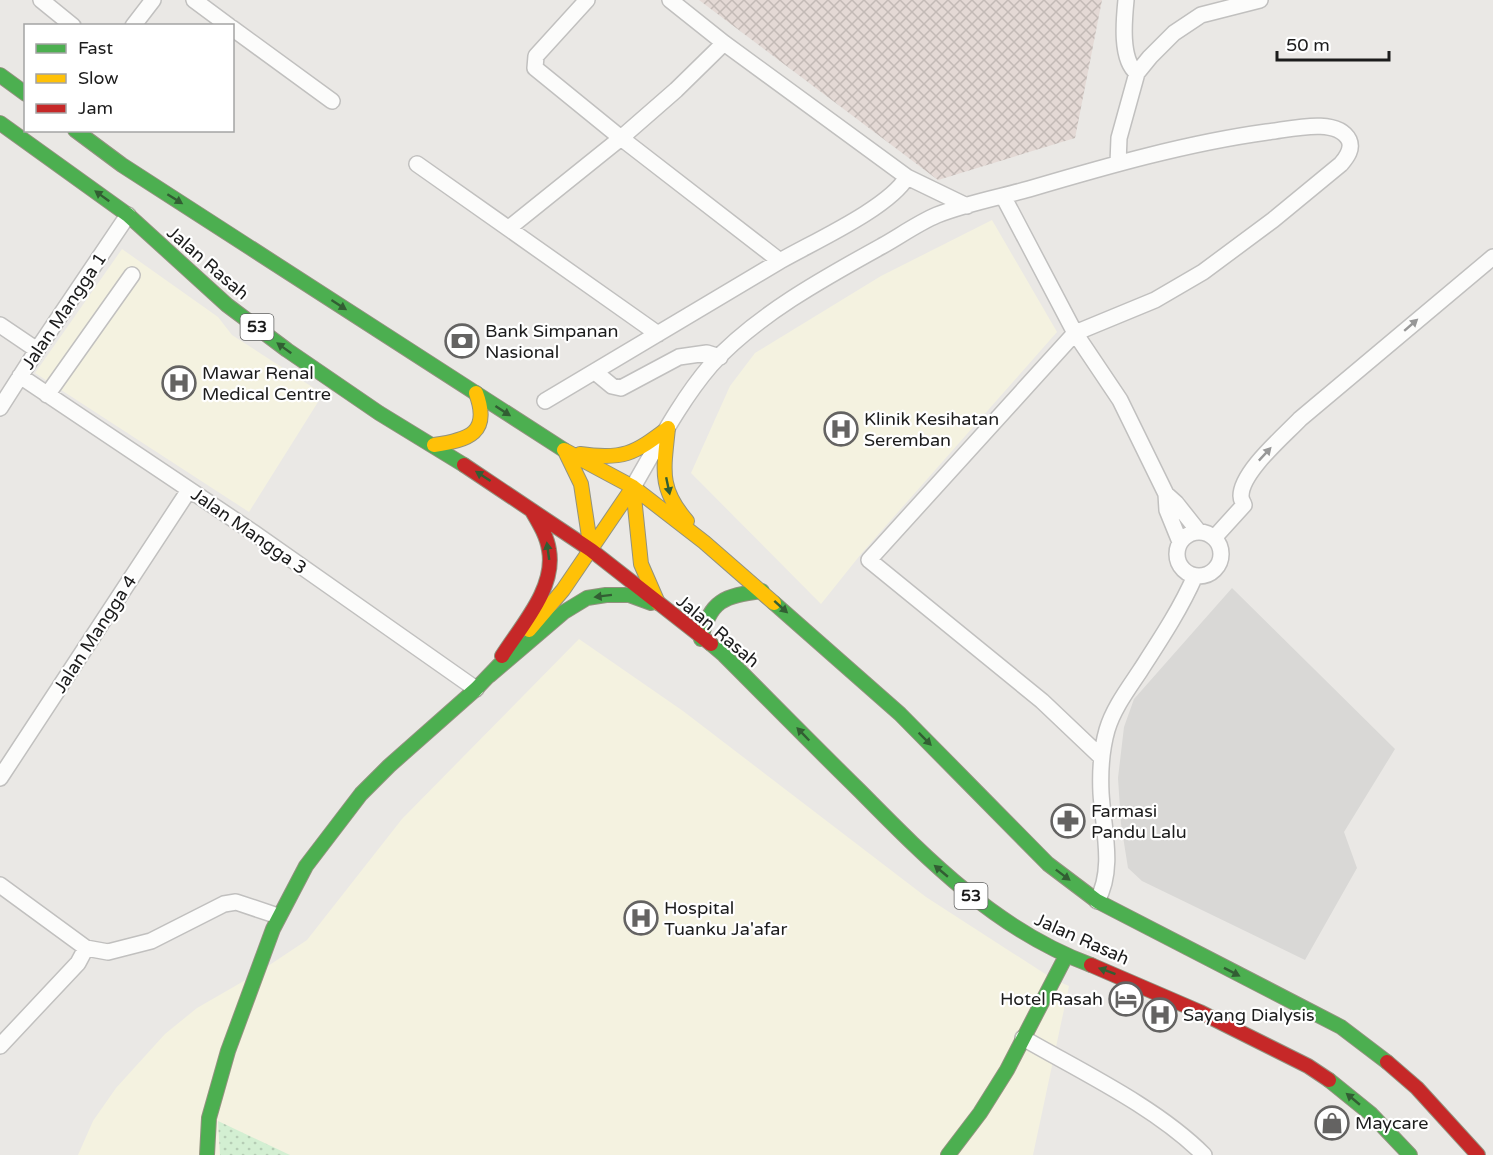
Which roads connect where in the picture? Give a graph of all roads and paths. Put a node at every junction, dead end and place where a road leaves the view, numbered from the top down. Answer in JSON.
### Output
{"nodes":[{"id":1,"x":41,"y":0,"type":"edge"},
{"id":2,"x":153,"y":0,"type":"edge"},
{"id":3,"x":194,"y":0,"type":"edge"},
{"id":4,"x":587,"y":0,"type":"edge"},
{"id":5,"x":670,"y":0,"type":"edge"},
{"id":6,"x":1126,"y":0,"type":"edge"},
{"id":7,"x":1260,"y":0,"type":"edge"},
{"id":8,"x":71,"y":24,"type":"edge"},
{"id":9,"x":135,"y":24,"type":"edge"},
{"id":10,"x":226,"y":24,"type":"edge"},
{"id":11,"x":234,"y":29,"type":"edge"},
{"id":12,"x":724,"y":43,"type":"junction"},
{"id":13,"x":1137,"y":73,"type":"junction"},
{"id":14,"x":0,"y":75,"type":"edge"},
{"id":15,"x":24,"y":93,"type":"edge"},
{"id":16,"x":332,"y":101,"type":"dead end"},
{"id":17,"x":0,"y":123,"type":"edge"},
{"id":18,"x":78,"y":132,"type":"edge"},
{"id":19,"x":621,"y":138,"type":"junction"},
{"id":20,"x":1118,"y":163,"type":"junction"},
{"id":21,"x":417,"y":164,"type":"dead end"},
{"id":22,"x":907,"y":177,"type":"junction"},
{"id":23,"x":1003,"y":196,"type":"junction"},
{"id":24,"x":967,"y":206,"type":"junction"},
{"id":25,"x":129,"y":215,"type":"junction"},
{"id":26,"x":509,"y":228,"type":"junction"},
{"id":27,"x":1493,"y":256,"type":"edge"},
{"id":28,"x":780,"y":261,"type":"junction"},
{"id":29,"x":132,"y":275,"type":"dead end"},
{"id":30,"x":0,"y":325,"type":"edge"},
{"id":31,"x":1075,"y":333,"type":"junction"},
{"id":32,"x":658,"y":334,"type":"junction"},
{"id":33,"x":37,"y":350,"type":"junction"},
{"id":34,"x":720,"y":357,"type":"junction"},
{"id":35,"x":595,"y":372,"type":"junction"},
{"id":36,"x":20,"y":376,"type":"junction"},
{"id":37,"x":476,"y":393,"type":"junction"},
{"id":38,"x":47,"y":395,"type":"junction"},
{"id":39,"x":545,"y":402,"type":"dead end"},
{"id":40,"x":0,"y":408,"type":"edge"},
{"id":41,"x":668,"y":428,"type":"junction"},
{"id":42,"x":434,"y":445,"type":"junction"},
{"id":43,"x":565,"y":451,"type":"junction"},
{"id":44,"x":633,"y":487,"type":"junction"},
{"id":45,"x":189,"y":490,"type":"junction"},
{"id":46,"x":1166,"y":494,"type":"junction"},
{"id":47,"x":531,"y":509,"type":"junction"},
{"id":48,"x":1199,"y":532,"type":"junction"},
{"id":49,"x":1214,"y":538,"type":"junction"},
{"id":50,"x":704,"y":542,"type":"junction"},
{"id":51,"x":1180,"y":542,"type":"junction"},
{"id":52,"x":591,"y":550,"type":"junction"},
{"id":53,"x":1195,"y":576,"type":"junction"},
{"id":54,"x":762,"y":591,"type":"junction"},
{"id":55,"x":660,"y":606,"type":"junction"},
{"id":56,"x":701,"y":639,"type":"junction"},
{"id":57,"x":489,"y":676,"type":"junction"},
{"id":58,"x":476,"y":689,"type":"junction"},
{"id":59,"x":1101,"y":758,"type":"junction"},
{"id":60,"x":0,"y":778,"type":"edge"},
{"id":61,"x":0,"y":885,"type":"edge"},
{"id":62,"x":1097,"y":901,"type":"junction"},
{"id":63,"x":279,"y":916,"type":"junction"},
{"id":64,"x":86,"y":948,"type":"junction"},
{"id":65,"x":1066,"y":956,"type":"junction"},
{"id":66,"x":1023,"y":1038,"type":"junction"},
{"id":67,"x":2,"y":1040,"type":"edge"},
{"id":68,"x":213,"y":1110,"type":"junction"},
{"id":69,"x":207,"y":1155,"type":"edge"},
{"id":70,"x":219,"y":1155,"type":"edge"},
{"id":71,"x":948,"y":1155,"type":"edge"},
{"id":72,"x":1204,"y":1155,"type":"edge"},
{"id":73,"x":1410,"y":1155,"type":"edge"},
{"id":74,"x":1478,"y":1155,"type":"edge"}],
"edges":[{"from":1,"to":8,"type":"street"},
{"from":2,"to":9,"type":"street"},
{"from":3,"to":10,"type":"street"},
{"from":4,"to":19,"type":"street"},
{"from":5,"to":12,"type":"street"},
{"from":6,"to":13,"type":"street"},
{"from":7,"to":13,"type":"street"},
{"from":11,"to":16,"type":"street"},
{"from":12,"to":19,"type":"street"},
{"from":12,"to":22,"type":"street"},
{"from":13,"to":20,"type":"street"},
{"from":14,"to":15,"type":"main road"},
{"from":25,"to":17,"type":"main road","name":"Jalan Rasah","number":"53","one_way":true},
{"from":18,"to":37,"type":"main road","name":"Jalan Rasah","one_way":true},
{"from":19,"to":26,"type":"street"},
{"from":19,"to":28,"type":"street"},
{"from":20,"to":23,"type":"street"},
{"from":20,"to":31,"type":"street"},
{"from":21,"to":26,"type":"street"},
{"from":22,"to":24,"type":"street"},
{"from":22,"to":28,"type":"street"},
{"from":23,"to":24,"type":"street"},
{"from":23,"to":31,"type":"street"},
{"from":24,"to":34,"type":"street"},
{"from":25,"to":33,"type":"street","name":"Jalan Mangga 1"},
{"from":42,"to":25,"type":"main road","name":"Jalan Rasah","number":"53","one_way":true},
{"from":26,"to":32,"type":"street"},
{"from":49,"to":27,"type":"street","one_way":true},
{"from":28,"to":32,"type":"street"},
{"from":29,"to":38,"type":"street"},
{"from":30,"to":33,"type":"street"},
{"from":31,"to":46,"type":"street"},
{"from":31,"to":59,"type":"street"},
{"from":32,"to":35,"type":"street"},
{"from":33,"to":36,"type":"street","name":"Jalan Mangga 1"},
{"from":34,"to":35,"type":"street"},
{"from":34,"to":41,"type":"street"},
{"from":35,"to":39,"type":"street"},
{"from":36,"to":38,"type":"street","name":"Jalan Mangga 3"},
{"from":36,"to":40,"type":"street","name":"Jalan Mangga 1"},
{"from":37,"to":42,"type":"main road"},
{"from":37,"to":43,"type":"main road","name":"Jalan Rasah","one_way":true},
{"from":38,"to":45,"type":"street","name":"Jalan Mangga 3"},
{"from":41,"to":43,"type":"main road"},
{"from":41,"to":44,"type":"street"},
{"from":41,"to":50,"type":"main road","one_way":true},
{"from":47,"to":42,"type":"main road","name":"Jalan Rasah","number":"53","one_way":true},
{"from":43,"to":44,"type":"main road","name":"Jalan Rasah"},
{"from":43,"to":52,"type":"main road"},
{"from":44,"to":50,"type":"main road","name":"Jalan Rasah"},
{"from":44,"to":52,"type":"main road"},
{"from":44,"to":55,"type":"main road"},
{"from":45,"to":58,"type":"street","name":"Jalan Mangga 3"},
{"from":45,"to":60,"type":"street","name":"Jalan Mangga 4"},
{"from":46,"to":48,"type":"street"},
{"from":46,"to":51,"type":"street"},
{"from":47,"to":52,"type":"main road","name":"Jalan Rasah","number":"53"},
{"from":57,"to":47,"type":"main road","one_way":true},
{"from":48,"to":49,"type":"street"},
{"from":48,"to":51,"type":"street"},
{"from":49,"to":53,"type":"street"},
{"from":50,"to":54,"type":"main road","name":"Jalan Rasah"},
{"from":51,"to":53,"type":"street"},
{"from":52,"to":55,"type":"main road","name":"Jalan Rasah","number":"53"},
{"from":52,"to":57,"type":"main road"},
{"from":53,"to":59,"type":"street"},
{"from":54,"to":56,"type":"main road"},
{"from":54,"to":62,"type":"main road","name":"Jalan Rasah","one_way":true},
{"from":55,"to":56,"type":"main road","name":"Jalan Rasah","number":"53"},
{"from":55,"to":57,"type":"main road","one_way":true},
{"from":65,"to":56,"type":"main road","name":"Jalan Rasah","number":"53","one_way":true},
{"from":57,"to":58,"type":"main road"},
{"from":58,"to":63,"type":"main road"},
{"from":59,"to":62,"type":"street"},
{"from":61,"to":64,"type":"street"},
{"from":62,"to":74,"type":"main road","name":"Jalan Rasah","one_way":true},
{"from":63,"to":64,"type":"street"},
{"from":63,"to":68,"type":"main road"},
{"from":64,"to":67,"type":"street"},
{"from":65,"to":66,"type":"main road"},
{"from":73,"to":65,"type":"main road","name":"Jalan Rasah","number":"53","one_way":true},
{"from":66,"to":71,"type":"main road"},
{"from":66,"to":72,"type":"street"},
{"from":68,"to":69,"type":"main road"},
{"from":68,"to":70,"type":"main road"}]}
